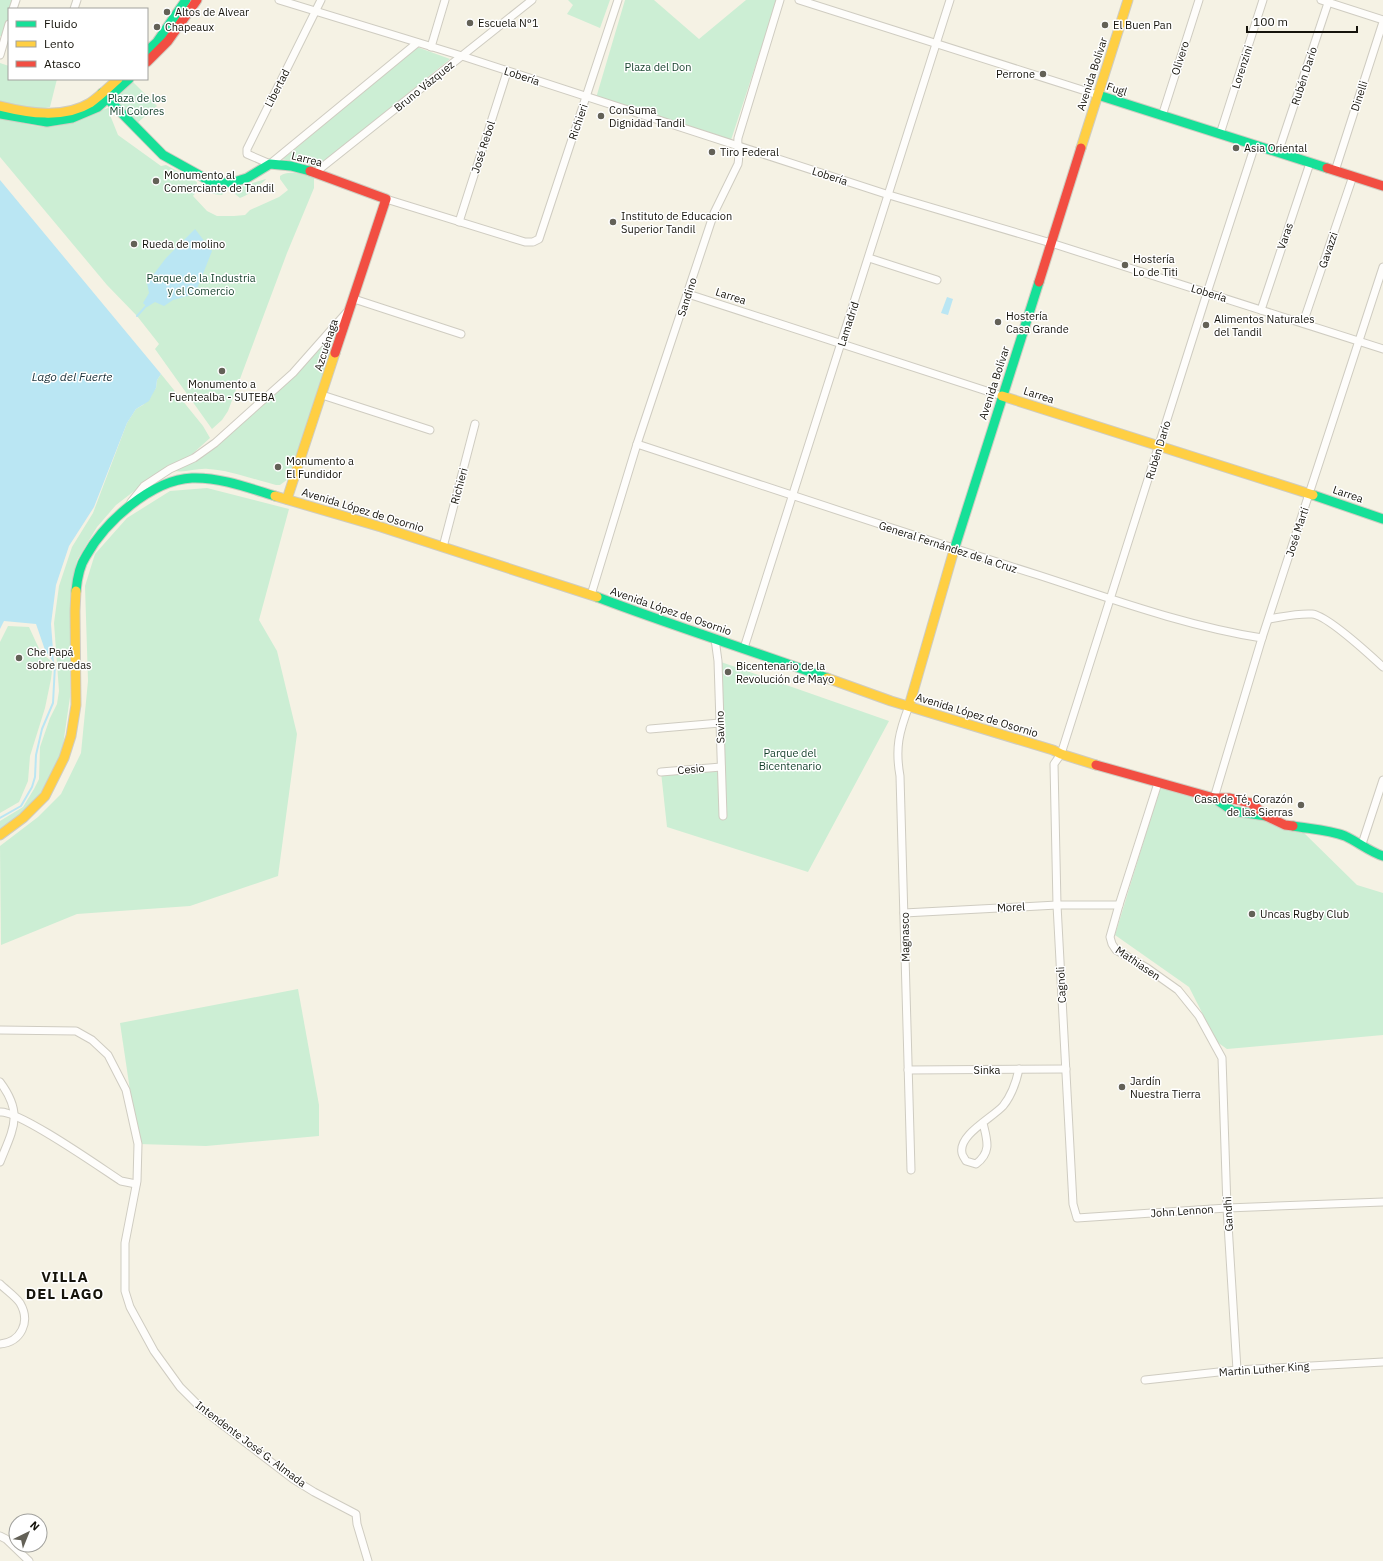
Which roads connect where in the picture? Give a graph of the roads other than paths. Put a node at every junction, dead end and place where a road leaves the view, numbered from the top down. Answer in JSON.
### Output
{"nodes":[{"id":1,"x":186,"y":0,"type":"edge"},
{"id":2,"x":197,"y":0,"type":"edge"},
{"id":3,"x":279,"y":0,"type":"edge"},
{"id":4,"x":321,"y":0,"type":"edge"},
{"id":5,"x":445,"y":0,"type":"edge"},
{"id":6,"x":532,"y":0,"type":"edge"},
{"id":7,"x":618,"y":0,"type":"edge"},
{"id":8,"x":780,"y":0,"type":"edge"},
{"id":9,"x":799,"y":0,"type":"edge"},
{"id":10,"x":950,"y":0,"type":"edge"},
{"id":11,"x":1128,"y":0,"type":"edge"},
{"id":12,"x":1199,"y":0,"type":"edge"},
{"id":13,"x":1264,"y":0,"type":"edge"},
{"id":14,"x":1326,"y":1,"type":"edge"},
{"id":15,"x":316,"y":12,"type":"junction"},
{"id":16,"x":1383,"y":21,"type":"edge"},
{"id":17,"x":8,"y":27,"type":"edge"},
{"id":18,"x":417,"y":43,"type":"junction"},
{"id":19,"x":937,"y":44,"type":"junction"},
{"id":20,"x":431,"y":47,"type":"junction"},
{"id":21,"x":148,"y":50,"type":"edge"},
{"id":22,"x":0,"y":55,"type":"edge"},
{"id":23,"x":462,"y":56,"type":"junction"},
{"id":24,"x":148,"y":61,"type":"edge"},
{"id":25,"x":507,"y":72,"type":"junction"},
{"id":26,"x":117,"y":80,"type":"edge"},
{"id":27,"x":128,"y":80,"type":"edge"},
{"id":28,"x":1098,"y":95,"type":"junction"},
{"id":29,"x":105,"y":96,"type":"junction"},
{"id":30,"x":586,"y":97,"type":"junction"},
{"id":31,"x":0,"y":106,"type":"edge"},
{"id":32,"x":0,"y":114,"type":"edge"},
{"id":33,"x":1162,"y":116,"type":"junction"},
{"id":34,"x":1220,"y":134,"type":"junction"},
{"id":35,"x":1255,"y":145,"type":"junction"},
{"id":36,"x":737,"y":146,"type":"junction"},
{"id":37,"x":1278,"y":153,"type":"junction"},
{"id":38,"x":1310,"y":163,"type":"junction"},
{"id":39,"x":270,"y":164,"type":"junction"},
{"id":40,"x":1335,"y":171,"type":"junction"},
{"id":41,"x":316,"y":172,"type":"junction"},
{"id":42,"x":1353,"y":176,"type":"junction"},
{"id":43,"x":1383,"y":186,"type":"edge"},
{"id":44,"x":889,"y":194,"type":"junction"},
{"id":45,"x":386,"y":199,"type":"junction"},
{"id":46,"x":460,"y":222,"type":"junction"},
{"id":47,"x":533,"y":242,"type":"joint"},
{"id":48,"x":1051,"y":244,"type":"junction"},
{"id":49,"x":869,"y":258,"type":"junction"},
{"id":50,"x":1383,"y":267,"type":"edge"},
{"id":51,"x":937,"y":280,"type":"dead end"},
{"id":52,"x":1207,"y":293,"type":"junction"},
{"id":53,"x":688,"y":294,"type":"junction"},
{"id":54,"x":354,"y":299,"type":"junction"},
{"id":55,"x":350,"y":309,"type":"junction"},
{"id":56,"x":1260,"y":310,"type":"junction"},
{"id":57,"x":1303,"y":323,"type":"junction"},
{"id":58,"x":461,"y":334,"type":"dead end"},
{"id":59,"x":1359,"y":341,"type":"junction"},
{"id":60,"x":841,"y":345,"type":"junction"},
{"id":61,"x":1383,"y":349,"type":"edge"},
{"id":62,"x":322,"y":395,"type":"junction"},
{"id":63,"x":1002,"y":396,"type":"junction"},
{"id":64,"x":475,"y":424,"type":"dead end"},
{"id":65,"x":430,"y":430,"type":"dead end"},
{"id":66,"x":637,"y":444,"type":"junction"},
{"id":67,"x":1159,"y":446,"type":"junction"},
{"id":68,"x":1309,"y":494,"type":"junction"},
{"id":69,"x":793,"y":496,"type":"junction"},
{"id":70,"x":287,"y":498,"type":"junction"},
{"id":71,"x":123,"y":511,"type":"junction"},
{"id":72,"x":1383,"y":519,"type":"edge"},
{"id":73,"x":443,"y":548,"type":"junction"},
{"id":74,"x":954,"y":549,"type":"junction"},
{"id":75,"x":591,"y":596,"type":"junction"},
{"id":76,"x":1111,"y":598,"type":"junction"},
{"id":77,"x":1269,"y":619,"type":"junction"},
{"id":78,"x":1262,"y":638,"type":"junction"},
{"id":79,"x":715,"y":639,"type":"junction"},
{"id":80,"x":744,"y":648,"type":"junction"},
{"id":81,"x":1383,"y":667,"type":"edge"},
{"id":82,"x":909,"y":706,"type":"junction"},
{"id":83,"x":720,"y":723,"type":"junction"},
{"id":84,"x":650,"y":728,"type":"dead end"},
{"id":85,"x":1061,"y":754,"type":"junction"},
{"id":86,"x":721,"y":767,"type":"junction"},
{"id":87,"x":661,"y":772,"type":"dead end"},
{"id":88,"x":1383,"y":780,"type":"edge"},
{"id":89,"x":1158,"y":783,"type":"junction"},
{"id":90,"x":1214,"y":798,"type":"junction"},
{"id":91,"x":723,"y":816,"type":"dead end"},
{"id":92,"x":0,"y":835,"type":"edge"},
{"id":93,"x":1362,"y":844,"type":"junction"},
{"id":94,"x":1383,"y":856,"type":"edge"},
{"id":95,"x":1057,"y":905,"type":"junction"},
{"id":96,"x":1119,"y":905,"type":"junction"},
{"id":97,"x":904,"y":914,"type":"junction"},
{"id":98,"x":0,"y":1030,"type":"edge"},
{"id":99,"x":1222,"y":1058,"type":"joint"},
{"id":100,"x":1066,"y":1069,"type":"junction"},
{"id":101,"x":908,"y":1070,"type":"junction"},
{"id":102,"x":1019,"y":1070,"type":"junction"},
{"id":103,"x":0,"y":1082,"type":"edge"},
{"id":104,"x":0,"y":1112,"type":"edge"},
{"id":105,"x":15,"y":1116,"type":"junction"},
{"id":106,"x":983,"y":1123,"type":"junction"},
{"id":107,"x":0,"y":1162,"type":"edge"},
{"id":108,"x":911,"y":1170,"type":"dead end"},
{"id":109,"x":136,"y":1184,"type":"junction"},
{"id":110,"x":1383,"y":1202,"type":"edge"},
{"id":111,"x":1227,"y":1208,"type":"junction"},
{"id":112,"x":1077,"y":1218,"type":"joint"},
{"id":113,"x":0,"y":1284,"type":"edge"},
{"id":114,"x":0,"y":1344,"type":"edge"},
{"id":115,"x":1383,"y":1362,"type":"edge"},
{"id":116,"x":1237,"y":1370,"type":"junction"},
{"id":117,"x":1145,"y":1380,"type":"dead end"},
{"id":118,"x":0,"y":1536,"type":"edge"},
{"id":119,"x":29,"y":1561,"type":"edge"},
{"id":120,"x":368,"y":1561,"type":"edge"}],
"edges":[{"from":1,"to":21,"type":"main road"},
{"from":2,"to":24,"type":"main road"},
{"from":3,"to":15,"type":"street","name":"Lobería"},
{"from":4,"to":15,"type":"street","name":"Libertad"},
{"from":5,"to":20,"type":"street"},
{"from":6,"to":23,"type":"street","name":"Bruno Vázquez"},
{"from":7,"to":30,"type":"street","name":"Richieri"},
{"from":8,"to":36,"type":"street","name":"Sandino"},
{"from":9,"to":19,"type":"street","name":"Fugl"},
{"from":10,"to":19,"type":"street","name":"Lamadrid"},
{"from":11,"to":28,"type":"main road","name":"Avenida Bolívar"},
{"from":12,"to":33,"type":"street","name":"Olivero"},
{"from":13,"to":34,"type":"street","name":"Lorenzini"},
{"from":14,"to":16,"type":"street"},
{"from":14,"to":37,"type":"street","name":"Rubén Darío"},
{"from":15,"to":18,"type":"street","name":"Lobería"},
{"from":15,"to":39,"type":"street","name":"Libertad"},
{"from":16,"to":40,"type":"street","name":"Dinelli"},
{"from":17,"to":22,"type":"street"},
{"from":18,"to":20,"type":"street","name":"Lobería"},
{"from":18,"to":39,"type":"street"},
{"from":19,"to":28,"type":"street","name":"Fugl"},
{"from":19,"to":44,"type":"street","name":"Lamadrid"},
{"from":20,"to":23,"type":"street","name":"Lobería"},
{"from":23,"to":25,"type":"street","name":"Lobería"},
{"from":23,"to":41,"type":"street","name":"Bruno Vázquez"},
{"from":25,"to":30,"type":"street","name":"Lobería"},
{"from":25,"to":46,"type":"street","name":"José Rebol"},
{"from":26,"to":29,"type":"main road"},
{"from":27,"to":29,"type":"main road"},
{"from":28,"to":33,"type":"main road","name":"Fugl"},
{"from":28,"to":48,"type":"main road","name":"Avenida Bolívar"},
{"from":29,"to":31,"type":"main road"},
{"from":29,"to":32,"type":"main road"},
{"from":29,"to":39,"type":"main road"},
{"from":30,"to":36,"type":"street","name":"Lobería"},
{"from":30,"to":47,"type":"street","name":"Richieri"},
{"from":33,"to":34,"type":"main road","name":"Fugl"},
{"from":34,"to":35,"type":"main road","name":"Fugl"},
{"from":35,"to":37,"type":"main road","name":"Fugl"},
{"from":35,"to":52,"type":"street","name":"Rubén Darío"},
{"from":36,"to":44,"type":"street","name":"Lobería"},
{"from":36,"to":53,"type":"street","name":"Sandino"},
{"from":37,"to":38,"type":"main road","name":"Fugl"},
{"from":38,"to":40,"type":"main road","name":"Fugl"},
{"from":38,"to":56,"type":"street","name":"Varas"},
{"from":39,"to":41,"type":"main road","name":"Larrea"},
{"from":40,"to":42,"type":"main road","name":"Fugl"},
{"from":41,"to":45,"type":"main road","name":"Larrea"},
{"from":42,"to":43,"type":"main road","name":"Fugl"},
{"from":42,"to":57,"type":"street","name":"Gavazzi"},
{"from":44,"to":48,"type":"street","name":"Lobería"},
{"from":44,"to":49,"type":"street","name":"Lamadrid"},
{"from":45,"to":46,"type":"street","name":"Larrea"},
{"from":45,"to":54,"type":"main road","name":"Azcuénaga"},
{"from":46,"to":47,"type":"street","name":"Larrea"},
{"from":48,"to":52,"type":"street","name":"Lobería"},
{"from":48,"to":63,"type":"main road","name":"Avenida Bolívar"},
{"from":49,"to":51,"type":"street"},
{"from":49,"to":60,"type":"street","name":"Lamadrid"},
{"from":50,"to":59,"type":"street","name":"José Martí"},
{"from":52,"to":56,"type":"street","name":"Lobería"},
{"from":52,"to":67,"type":"street","name":"Rubén Darío"},
{"from":53,"to":60,"type":"street","name":"Larrea"},
{"from":53,"to":66,"type":"street","name":"Sandino"},
{"from":54,"to":55,"type":"main road","name":"Azcuénaga"},
{"from":54,"to":58,"type":"street"},
{"from":55,"to":62,"type":"main road","name":"Azcuénaga"},
{"from":55,"to":71,"type":"street"},
{"from":56,"to":57,"type":"street","name":"Lobería"},
{"from":57,"to":59,"type":"street","name":"Lobería"},
{"from":59,"to":61,"type":"street","name":"Lobería"},
{"from":59,"to":68,"type":"street","name":"José Martí"},
{"from":60,"to":63,"type":"street","name":"Larrea"},
{"from":60,"to":69,"type":"street","name":"Lamadrid"},
{"from":62,"to":65,"type":"street"},
{"from":62,"to":70,"type":"main road","name":"Azcuénaga"},
{"from":63,"to":67,"type":"main road","name":"Larrea"},
{"from":63,"to":74,"type":"main road","name":"Avenida Bolívar"},
{"from":64,"to":73,"type":"street","name":"Richieri"},
{"from":66,"to":69,"type":"street","name":"General Fernández de la Cruz"},
{"from":66,"to":75,"type":"street","name":"Sandino"},
{"from":67,"to":68,"type":"main road","name":"Larrea"},
{"from":67,"to":76,"type":"street","name":"Rubén Darío"},
{"from":68,"to":72,"type":"main road","name":"Larrea"},
{"from":68,"to":77,"type":"street","name":"José Martí"},
{"from":69,"to":74,"type":"street","name":"General Fernández de la Cruz"},
{"from":69,"to":80,"type":"street","name":"Lamadrid"},
{"from":70,"to":71,"type":"main road","name":"Avenida López de Osornio"},
{"from":70,"to":73,"type":"main road","name":"Avenida López de Osornio"},
{"from":71,"to":92,"type":"main road","name":"Avenida López de Osornio"},
{"from":73,"to":75,"type":"main road","name":"Avenida López de Osornio"},
{"from":74,"to":76,"type":"street","name":"General Fernández de la Cruz"},
{"from":74,"to":82,"type":"main road","name":"Avenida Bolívar"},
{"from":75,"to":79,"type":"main road","name":"Avenida López de Osornio"},
{"from":76,"to":78,"type":"street","name":"General Fernández de la Cruz"},
{"from":76,"to":85,"type":"street","name":"Rubén Darío"},
{"from":77,"to":78,"type":"street","name":"José Martí"},
{"from":77,"to":81,"type":"street"},
{"from":78,"to":90,"type":"street","name":"José Martí"},
{"from":79,"to":80,"type":"main road","name":"Avenida López de Osornio"},
{"from":79,"to":83,"type":"street","name":"Savino"},
{"from":80,"to":82,"type":"main road","name":"Avenida López de Osornio"},
{"from":82,"to":85,"type":"main road","name":"Avenida López de Osornio"},
{"from":82,"to":97,"type":"street","name":"Magnasco"},
{"from":83,"to":84,"type":"street"},
{"from":83,"to":86,"type":"street","name":"Savino"},
{"from":85,"to":89,"type":"main road","name":"Avenida López de Osornio"},
{"from":85,"to":95,"type":"street","name":"Cagnoli"},
{"from":86,"to":87,"type":"street","name":"Cesio"},
{"from":86,"to":91,"type":"street","name":"Savino"},
{"from":88,"to":93,"type":"street"},
{"from":89,"to":90,"type":"main road","name":"Avenida López de Osornio"},
{"from":89,"to":96,"type":"street","name":"Mathiasen"},
{"from":90,"to":93,"type":"main road","name":"Avenida López de Osornio"},
{"from":93,"to":94,"type":"main road","name":"Avenida López de Osornio"},
{"from":95,"to":96,"type":"street","name":"Morel"},
{"from":95,"to":97,"type":"street","name":"Morel"},
{"from":95,"to":100,"type":"street","name":"Cagnoli"},
{"from":96,"to":99,"type":"street","name":"Mathiasen"},
{"from":97,"to":101,"type":"street","name":"Magnasco"},
{"from":98,"to":109,"type":"street","name":"Intendente José G. Almada"},
{"from":99,"to":111,"type":"street","name":"Gandhi"},
{"from":100,"to":102,"type":"street","name":"Sinka"},
{"from":100,"to":112,"type":"street","name":"Cagnoli"},
{"from":101,"to":102,"type":"street","name":"Sinka"},
{"from":101,"to":108,"type":"street","name":"Magnasco"},
{"from":102,"to":106,"type":"street"},
{"from":103,"to":105,"type":"street"},
{"from":104,"to":105,"type":"street"},
{"from":105,"to":107,"type":"street"},
{"from":105,"to":109,"type":"street"},
{"from":106,"to":106,"type":"street"},
{"from":109,"to":120,"type":"street","name":"Intendente José G. Almada"},
{"from":110,"to":111,"type":"street","name":"John Lennon"},
{"from":111,"to":112,"type":"street","name":"John Lennon"},
{"from":111,"to":116,"type":"street","name":"Gandhi"},
{"from":113,"to":114,"type":"street"},
{"from":115,"to":116,"type":"street","name":"Martin Luther King"},
{"from":116,"to":117,"type":"street","name":"Martin Luther King"},
{"from":118,"to":119,"type":"street"}]}
